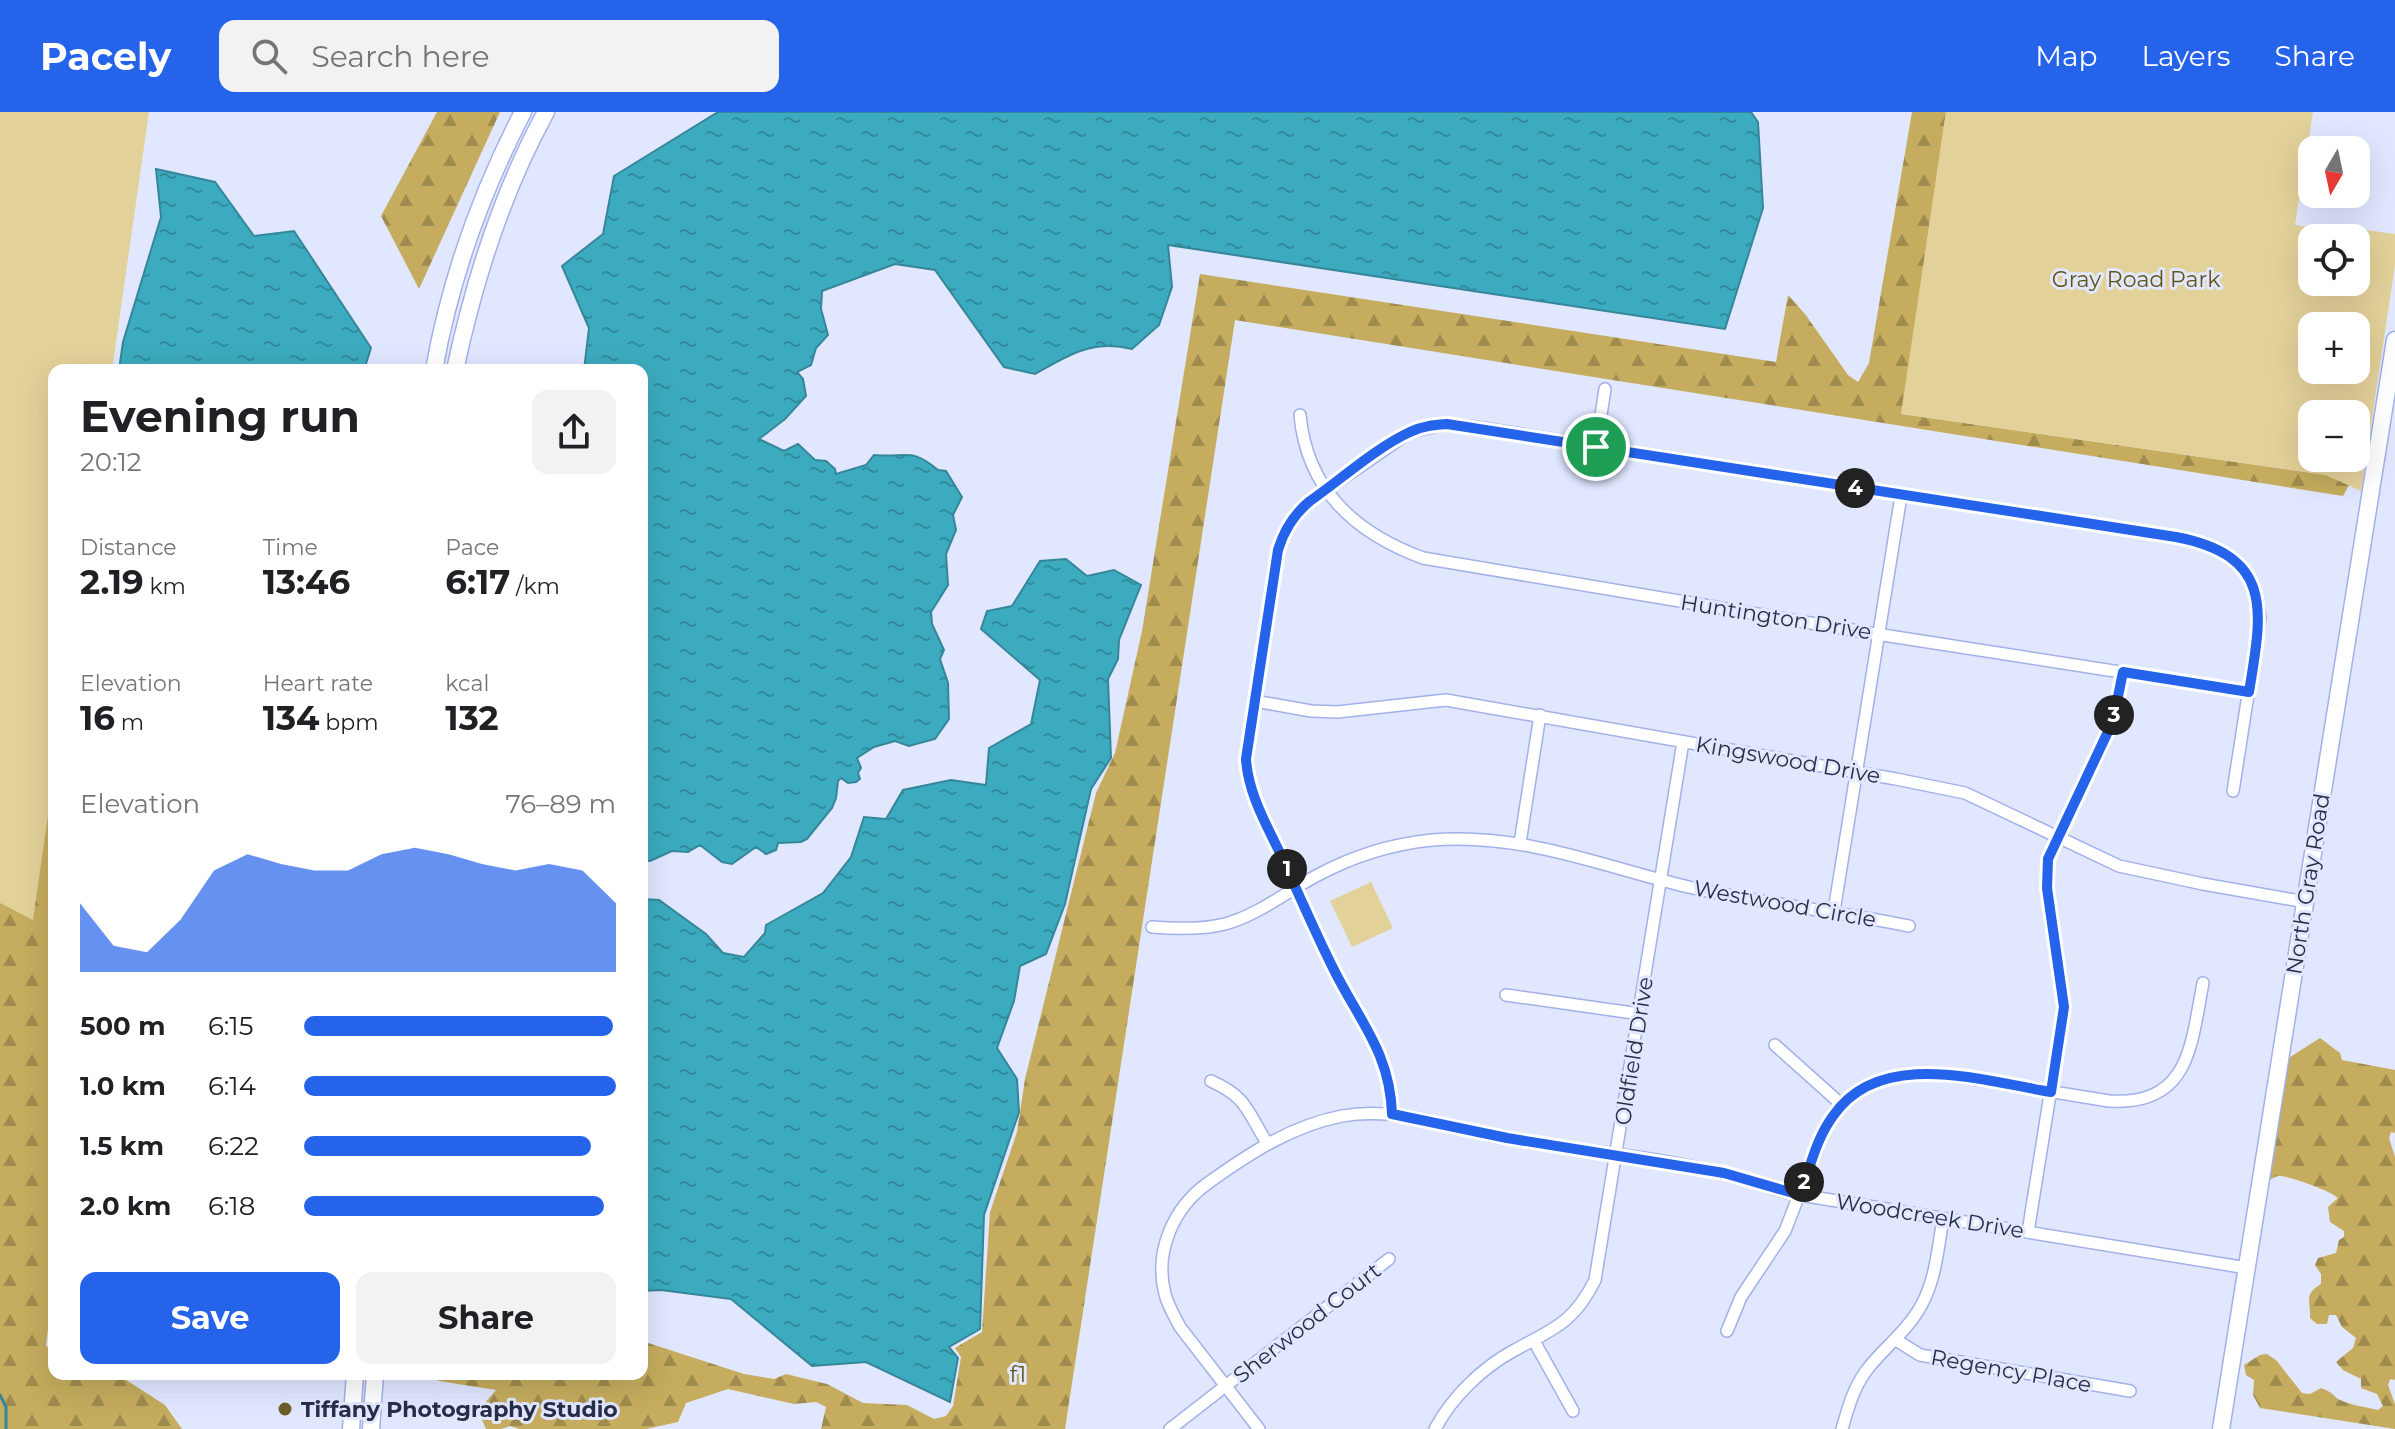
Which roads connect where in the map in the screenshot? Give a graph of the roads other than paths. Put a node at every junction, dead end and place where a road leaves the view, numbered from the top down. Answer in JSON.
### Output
{"nodes":[{"id":1,"x":523,"y":112,"type":"edge"},
{"id":2,"x":546,"y":112,"type":"edge"},
{"id":3,"x":2395,"y":340,"type":"edge"},
{"id":4,"x":435,"y":364,"type":"edge"},
{"id":5,"x":456,"y":364,"type":"edge"},
{"id":6,"x":1605,"y":389,"type":"dead end"},
{"id":7,"x":1300,"y":415,"type":"dead end"},
{"id":8,"x":1596,"y":447,"type":"junction"},
{"id":9,"x":1326,"y":489,"type":"junction"},
{"id":10,"x":1901,"y":496,"type":"junction"},
{"id":11,"x":1879,"y":634,"type":"junction"},
{"id":12,"x":2123,"y":672,"type":"junction"},
{"id":13,"x":2249,"y":692,"type":"junction"},
{"id":14,"x":1255,"y":701,"type":"junction"},
{"id":15,"x":1540,"y":715,"type":"junction"},
{"id":16,"x":1683,"y":742,"type":"junction"},
{"id":17,"x":1856,"y":773,"type":"junction"},
{"id":18,"x":2233,"y":791,"type":"dead end"},
{"id":19,"x":2057,"y":837,"type":"junction"},
{"id":20,"x":1520,"y":843,"type":"junction"},
{"id":21,"x":1661,"y":879,"type":"junction"},
{"id":22,"x":1296,"y":888,"type":"junction"},
{"id":23,"x":2306,"y":902,"type":"junction"},
{"id":24,"x":1834,"y":911,"type":"junction"},
{"id":25,"x":1909,"y":926,"type":"dead end"},
{"id":26,"x":1152,"y":927,"type":"dead end"},
{"id":27,"x":2203,"y":983,"type":"dead end"},
{"id":28,"x":1506,"y":995,"type":"dead end"},
{"id":29,"x":1640,"y":1014,"type":"junction"},
{"id":30,"x":1775,"y":1045,"type":"dead end"},
{"id":31,"x":1211,"y":1081,"type":"dead end"},
{"id":32,"x":2051,"y":1092,"type":"junction"},
{"id":33,"x":1842,"y":1105,"type":"junction"},
{"id":34,"x":1392,"y":1114,"type":"junction"},
{"id":35,"x":1267,"y":1143,"type":"junction"},
{"id":36,"x":1617,"y":1155,"type":"junction"},
{"id":37,"x":1800,"y":1195,"type":"junction"},
{"id":38,"x":1943,"y":1219,"type":"junction"},
{"id":39,"x":2028,"y":1232,"type":"junction"},
{"id":40,"x":1389,"y":1259,"type":"dead end"},
{"id":41,"x":2247,"y":1268,"type":"junction"},
{"id":42,"x":1727,"y":1331,"type":"dead end"},
{"id":43,"x":1896,"y":1340,"type":"junction"},
{"id":44,"x":1534,"y":1341,"type":"junction"},
{"id":45,"x":355,"y":1380,"type":"edge"},
{"id":46,"x":375,"y":1380,"type":"edge"},
{"id":47,"x":1225,"y":1386,"type":"junction"},
{"id":48,"x":2130,"y":1391,"type":"dead end"},
{"id":49,"x":1573,"y":1411,"type":"dead end"},
{"id":50,"x":351,"y":1429,"type":"edge"},
{"id":51,"x":371,"y":1429,"type":"edge"},
{"id":52,"x":1170,"y":1429,"type":"edge"},
{"id":53,"x":1259,"y":1429,"type":"edge"},
{"id":54,"x":1435,"y":1429,"type":"edge"},
{"id":55,"x":1842,"y":1429,"type":"edge"},
{"id":56,"x":2221,"y":1429,"type":"edge"}],
"edges":[{"from":1,"to":4,"type":"street"},
{"from":2,"to":5,"type":"street"},
{"from":3,"to":23,"type":"street","name":"North Gray Road"},
{"from":6,"to":8,"type":"street"},
{"from":7,"to":9,"type":"street","name":"Huntington Drive"},
{"from":8,"to":9,"type":"street"},
{"from":8,"to":10,"type":"street"},
{"from":9,"to":11,"type":"street","name":"Huntington Drive"},
{"from":9,"to":14,"type":"street"},
{"from":10,"to":11,"type":"street"},
{"from":10,"to":13,"type":"street"},
{"from":11,"to":12,"type":"street","name":"Huntington Drive"},
{"from":11,"to":17,"type":"street"},
{"from":12,"to":13,"type":"street","name":"Huntington Drive"},
{"from":12,"to":19,"type":"street"},
{"from":13,"to":18,"type":"street"},
{"from":14,"to":15,"type":"street","name":"Kingswood Drive"},
{"from":14,"to":22,"type":"street"},
{"from":15,"to":16,"type":"street","name":"Kingswood Drive"},
{"from":15,"to":20,"type":"street"},
{"from":16,"to":17,"type":"street","name":"Kingswood Drive"},
{"from":16,"to":21,"type":"street","name":"Oldfield Drive"},
{"from":17,"to":19,"type":"street","name":"Kingswood Drive"},
{"from":17,"to":24,"type":"street"},
{"from":19,"to":23,"type":"street","name":"Kingswood Drive"},
{"from":19,"to":32,"type":"street"},
{"from":20,"to":21,"type":"street","name":"Westwood Circle"},
{"from":20,"to":22,"type":"street","name":"Westwood Circle"},
{"from":21,"to":24,"type":"street","name":"Westwood Circle"},
{"from":21,"to":29,"type":"street","name":"Oldfield Drive"},
{"from":22,"to":26,"type":"street","name":"Westwood Circle"},
{"from":22,"to":34,"type":"street"},
{"from":23,"to":41,"type":"street","name":"North Gray Road"},
{"from":24,"to":25,"type":"street","name":"Westwood Circle"},
{"from":27,"to":32,"type":"street"},
{"from":28,"to":29,"type":"street"},
{"from":29,"to":36,"type":"street","name":"Oldfield Drive"},
{"from":30,"to":33,"type":"street"},
{"from":31,"to":35,"type":"street"},
{"from":32,"to":33,"type":"street"},
{"from":32,"to":39,"type":"street"},
{"from":33,"to":37,"type":"street"},
{"from":34,"to":35,"type":"street","name":"Woodcreek Drive"},
{"from":34,"to":36,"type":"street","name":"Woodcreek Drive"},
{"from":35,"to":47,"type":"street","name":"Woodcreek Drive"},
{"from":36,"to":37,"type":"street","name":"Woodcreek Drive"},
{"from":36,"to":44,"type":"street","name":"Oldfield Drive"},
{"from":37,"to":38,"type":"street","name":"Woodcreek Drive"},
{"from":37,"to":42,"type":"street"},
{"from":38,"to":39,"type":"street","name":"Woodcreek Drive"},
{"from":38,"to":43,"type":"street"},
{"from":39,"to":41,"type":"street","name":"Woodcreek Drive"},
{"from":40,"to":47,"type":"street","name":"Sherwood Court"},
{"from":41,"to":56,"type":"street","name":"North Gray Road"},
{"from":43,"to":48,"type":"street","name":"Regency Place"},
{"from":43,"to":55,"type":"street"},
{"from":44,"to":49,"type":"street"},
{"from":44,"to":54,"type":"street","name":"Oldfield Drive"},
{"from":45,"to":50,"type":"street"},
{"from":46,"to":51,"type":"street"},
{"from":47,"to":52,"type":"street","name":"Sherwood Court"},
{"from":47,"to":53,"type":"street","name":"Woodcreek Drive"}]}
